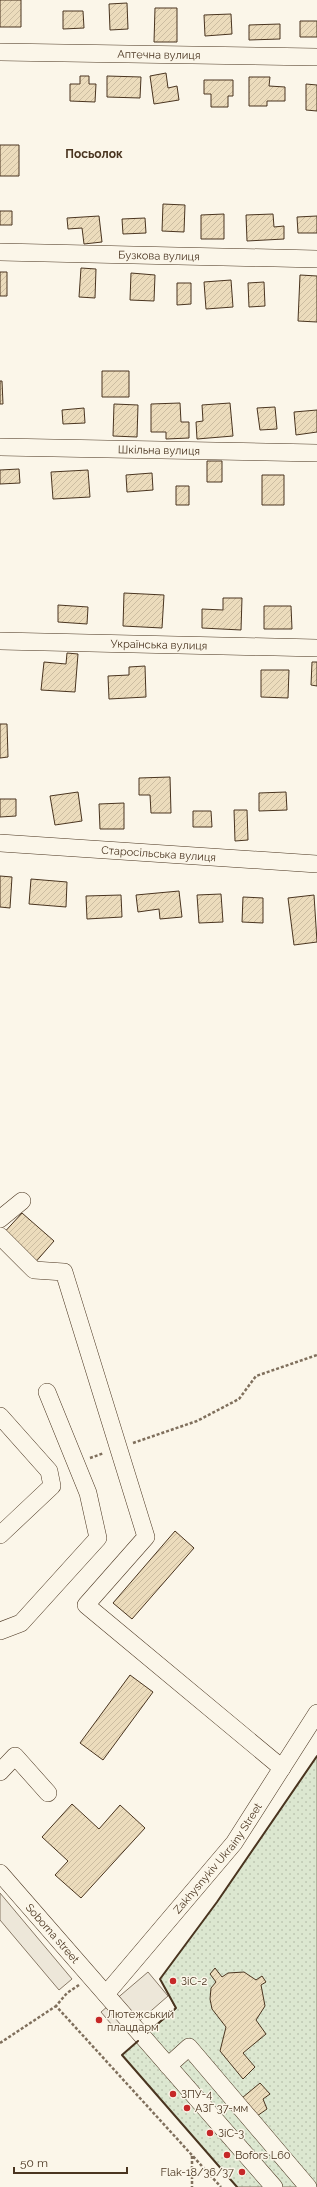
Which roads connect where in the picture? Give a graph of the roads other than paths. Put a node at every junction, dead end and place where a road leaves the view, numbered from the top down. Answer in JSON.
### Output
{"nodes":[{"id":1,"x":0,"y":52,"type":"edge"},
{"id":2,"x":317,"y":58,"type":"edge"},
{"id":3,"x":0,"y":252,"type":"edge"},
{"id":4,"x":317,"y":259,"type":"edge"},
{"id":5,"x":0,"y":447,"type":"edge"},
{"id":6,"x":317,"y":453,"type":"edge"},
{"id":7,"x":0,"y":641,"type":"edge"},
{"id":8,"x":317,"y":648,"type":"edge"},
{"id":9,"x":0,"y":843,"type":"edge"},
{"id":10,"x":317,"y":864,"type":"edge"},
{"id":11,"x":22,"y":1201,"type":"dead end"},
{"id":12,"x":0,"y":1219,"type":"edge"},
{"id":13,"x":0,"y":1236,"type":"edge"},
{"id":14,"x":47,"y":1392,"type":"dead end"},
{"id":15,"x":0,"y":1416,"type":"edge"},
{"id":16,"x":0,"y":1536,"type":"edge"},
{"id":17,"x":0,"y":1631,"type":"edge"},
{"id":18,"x":317,"y":1714,"type":"edge"},
{"id":19,"x":282,"y":1768,"type":"junction"},
{"id":20,"x":0,"y":1772,"type":"edge"},
{"id":21,"x":48,"y":1793,"type":"dead end"},
{"id":22,"x":0,"y":1872,"type":"edge"},
{"id":23,"x":106,"y":1994,"type":"junction"},
{"id":24,"x":168,"y":2066,"type":"junction"},
{"id":25,"x":274,"y":2187,"type":"edge"},
{"id":26,"x":308,"y":2187,"type":"edge"}],
"edges":[{"from":1,"to":2,"type":"street","name":"Аптечна вулиця"},
{"from":3,"to":4,"type":"street","name":"Бузкова вулиця"},
{"from":5,"to":6,"type":"street","name":"Шкільна вулиця"},
{"from":7,"to":8,"type":"street","name":"Українська вулиця"},
{"from":9,"to":10,"type":"street","name":"Старосільська вулиця"},
{"from":11,"to":12,"type":"street"},
{"from":13,"to":19,"type":"street"},
{"from":14,"to":17,"type":"street"},
{"from":15,"to":16,"type":"street"},
{"from":18,"to":19,"type":"street","name":"Zakhysnykiv Ukrainy Street"},
{"from":19,"to":23,"type":"street","name":"Zakhysnykiv Ukrainy Street"},
{"from":20,"to":21,"type":"street"},
{"from":22,"to":23,"type":"street","name":"Soborna street"},
{"from":23,"to":24,"type":"street","name":"Soborna street"},
{"from":24,"to":25,"type":"street","name":"Soborna street"},
{"from":24,"to":26,"type":"street"}]}
